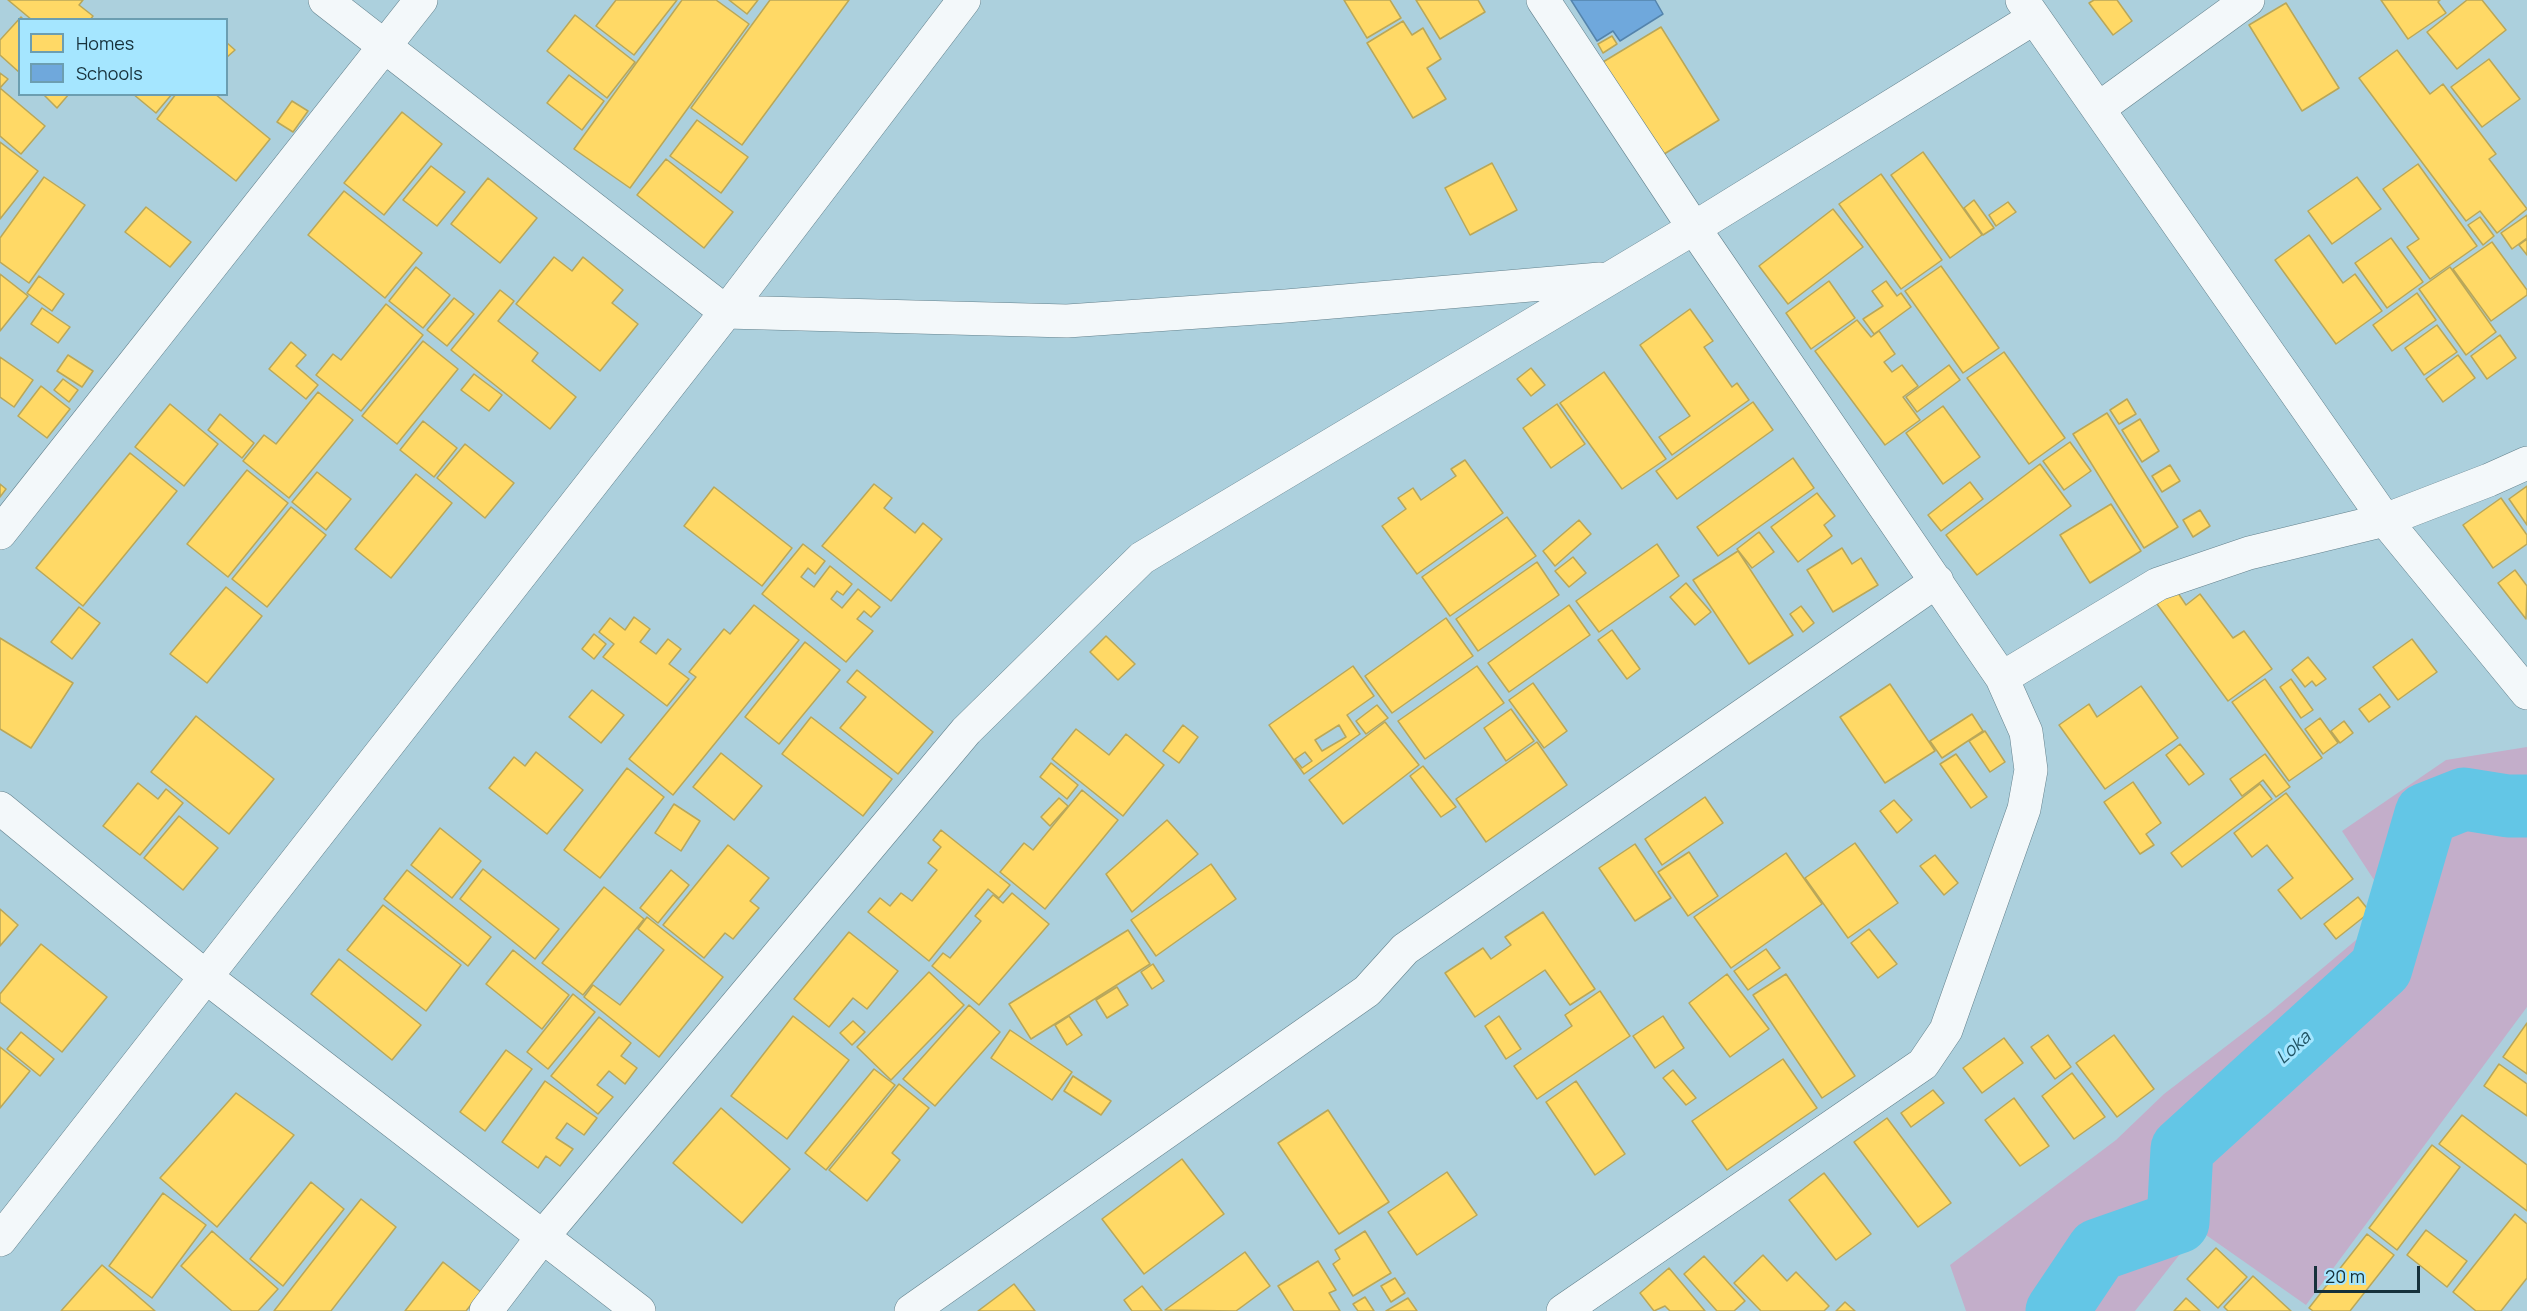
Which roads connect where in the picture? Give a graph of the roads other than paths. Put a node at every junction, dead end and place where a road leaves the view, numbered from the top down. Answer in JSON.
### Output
{"nodes":[{"id":1,"x":325,"y":0,"type":"edge"},
{"id":2,"x":420,"y":0,"type":"edge"},
{"id":3,"x":964,"y":0,"type":"edge"},
{"id":4,"x":1543,"y":0,"type":"edge"},
{"id":5,"x":2248,"y":0,"type":"edge"},
{"id":6,"x":2028,"y":9,"type":"edge"},
{"id":7,"x":384,"y":47,"type":"junction"},
{"id":8,"x":2098,"y":109,"type":"junction"},
{"id":9,"x":1694,"y":228,"type":"junction"},
{"id":10,"x":1609,"y":279,"type":"junction"},
{"id":11,"x":726,"y":312,"type":"junction"},
{"id":12,"x":2527,"y":463,"type":"edge"},
{"id":13,"x":2385,"y":520,"type":"junction"},
{"id":14,"x":0,"y":533,"type":"edge"},
{"id":15,"x":1937,"y":581,"type":"junction"},
{"id":16,"x":2002,"y":678,"type":"junction"},
{"id":17,"x":2527,"y":693,"type":"edge"},
{"id":18,"x":0,"y":808,"type":"edge"},
{"id":19,"x":206,"y":977,"type":"junction"},
{"id":20,"x":544,"y":1236,"type":"junction"},
{"id":21,"x":0,"y":1240,"type":"edge"},
{"id":22,"x":486,"y":1311,"type":"edge"},
{"id":23,"x":639,"y":1311,"type":"edge"},
{"id":24,"x":911,"y":1311,"type":"edge"},
{"id":25,"x":1563,"y":1311,"type":"edge"}],
"edges":[{"from":1,"to":7,"type":"street"},
{"from":2,"to":7,"type":"street"},
{"from":3,"to":11,"type":"street"},
{"from":4,"to":9,"type":"street"},
{"from":5,"to":8,"type":"street"},
{"from":6,"to":8,"type":"street"},
{"from":6,"to":9,"type":"street"},
{"from":7,"to":11,"type":"street"},
{"from":7,"to":14,"type":"street"},
{"from":8,"to":13,"type":"street"},
{"from":9,"to":10,"type":"street"},
{"from":9,"to":15,"type":"street"},
{"from":10,"to":11,"type":"street"},
{"from":10,"to":20,"type":"street"},
{"from":11,"to":19,"type":"street"},
{"from":12,"to":13,"type":"street"},
{"from":13,"to":16,"type":"street"},
{"from":13,"to":17,"type":"street"},
{"from":15,"to":16,"type":"street"},
{"from":15,"to":24,"type":"street"},
{"from":16,"to":25,"type":"street"},
{"from":18,"to":19,"type":"street"},
{"from":19,"to":20,"type":"street"},
{"from":19,"to":21,"type":"street"},
{"from":20,"to":22,"type":"street"},
{"from":20,"to":23,"type":"street"}]}
